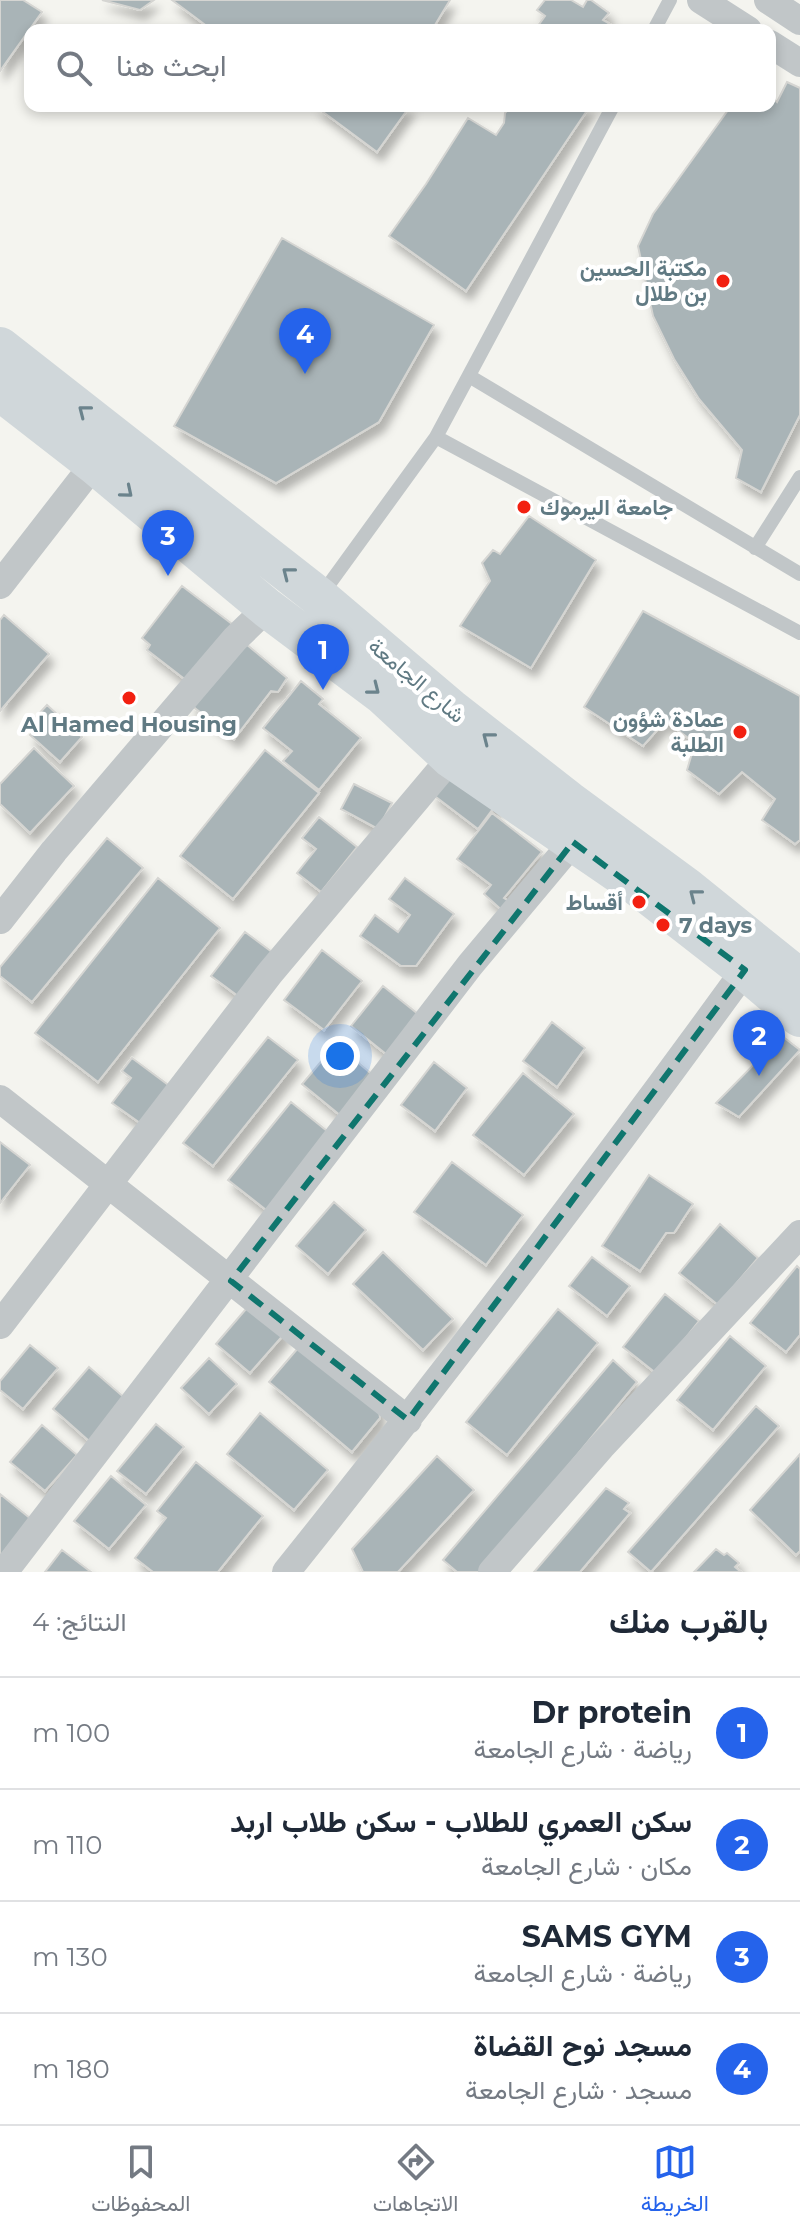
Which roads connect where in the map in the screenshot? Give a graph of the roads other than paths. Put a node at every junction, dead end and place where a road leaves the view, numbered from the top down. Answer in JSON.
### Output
{"nodes":[{"id":1,"x":670,"y":0,"type":"edge"},
{"id":2,"x":701,"y":0,"type":"edge"},
{"id":3,"x":657,"y":24,"type":"edge"},
{"id":4,"x":739,"y":24,"type":"edge"},
{"id":5,"x":776,"y":48,"type":"edge"},
{"id":6,"x":800,"y":63,"type":"edge"},
{"id":7,"x":610,"y":112,"type":"edge"},
{"id":8,"x":0,"y":347,"type":"edge"},
{"id":9,"x":469,"y":376,"type":"junction"},
{"id":10,"x":0,"y":391,"type":"edge"},
{"id":11,"x":436,"y":437,"type":"junction"},
{"id":12,"x":94,"y":464,"type":"junction"},
{"id":13,"x":800,"y":477,"type":"edge"},
{"id":14,"x":755,"y":548,"type":"junction"},
{"id":15,"x":800,"y":574,"type":"edge"},
{"id":16,"x":0,"y":585,"type":"edge"},
{"id":17,"x":319,"y":597,"type":"junction"},
{"id":18,"x":267,"y":608,"type":"junction"},
{"id":19,"x":800,"y":633,"type":"edge"},
{"id":20,"x":451,"y":758,"type":"junction"},
{"id":21,"x":573,"y":842,"type":"junction"},
{"id":22,"x":0,"y":920,"type":"edge"},
{"id":23,"x":745,"y":970,"type":"junction"},
{"id":24,"x":800,"y":979,"type":"edge"},
{"id":25,"x":800,"y":1017,"type":"edge"},
{"id":26,"x":0,"y":1099,"type":"edge"},
{"id":27,"x":109,"y":1185,"type":"junction"},
{"id":28,"x":800,"y":1234,"type":"edge"},
{"id":29,"x":231,"y":1281,"type":"junction"},
{"id":30,"x":0,"y":1325,"type":"edge"},
{"id":31,"x":408,"y":1420,"type":"junction"},
{"id":32,"x":4,"y":1572,"type":"edge"},
{"id":33,"x":286,"y":1572,"type":"edge"},
{"id":34,"x":492,"y":1572,"type":"edge"}],
"edges":[{"from":1,"to":3,"type":"lane"},
{"from":2,"to":4,"type":"street"},
{"from":5,"to":6,"type":"street"},
{"from":7,"to":9,"type":"lane"},
{"from":17,"to":8,"type":"main road","name":"شارع الجامعة","one_way":true},
{"from":9,"to":11,"type":"lane"},
{"from":9,"to":14,"type":"lane"},
{"from":10,"to":12,"type":"main road","name":"شارع الجامعة"},
{"from":11,"to":17,"type":"lane"},
{"from":11,"to":19,"type":"lane"},
{"from":12,"to":16,"type":"street"},
{"from":12,"to":18,"type":"main road","name":"شارع الجامعة","one_way":true},
{"from":13,"to":14,"type":"lane"},
{"from":14,"to":15,"type":"lane"},
{"from":24,"to":17,"type":"main road","name":"شارع الجامعة","one_way":true},
{"from":18,"to":20,"type":"main road","name":"شارع الجامعة","one_way":true},
{"from":18,"to":22,"type":"street"},
{"from":20,"to":21,"type":"main road","name":"شارع الجامعة"},
{"from":20,"to":27,"type":"street"},
{"from":21,"to":23,"type":"main road","name":"شارع الجامعة"},
{"from":21,"to":29,"type":"street"},
{"from":23,"to":25,"type":"main road","name":"شارع الجامعة"},
{"from":23,"to":31,"type":"street"},
{"from":26,"to":27,"type":"street"},
{"from":27,"to":29,"type":"street"},
{"from":27,"to":30,"type":"street"},
{"from":28,"to":34,"type":"street"},
{"from":29,"to":31,"type":"street"},
{"from":29,"to":32,"type":"street"},
{"from":31,"to":33,"type":"street"}]}
